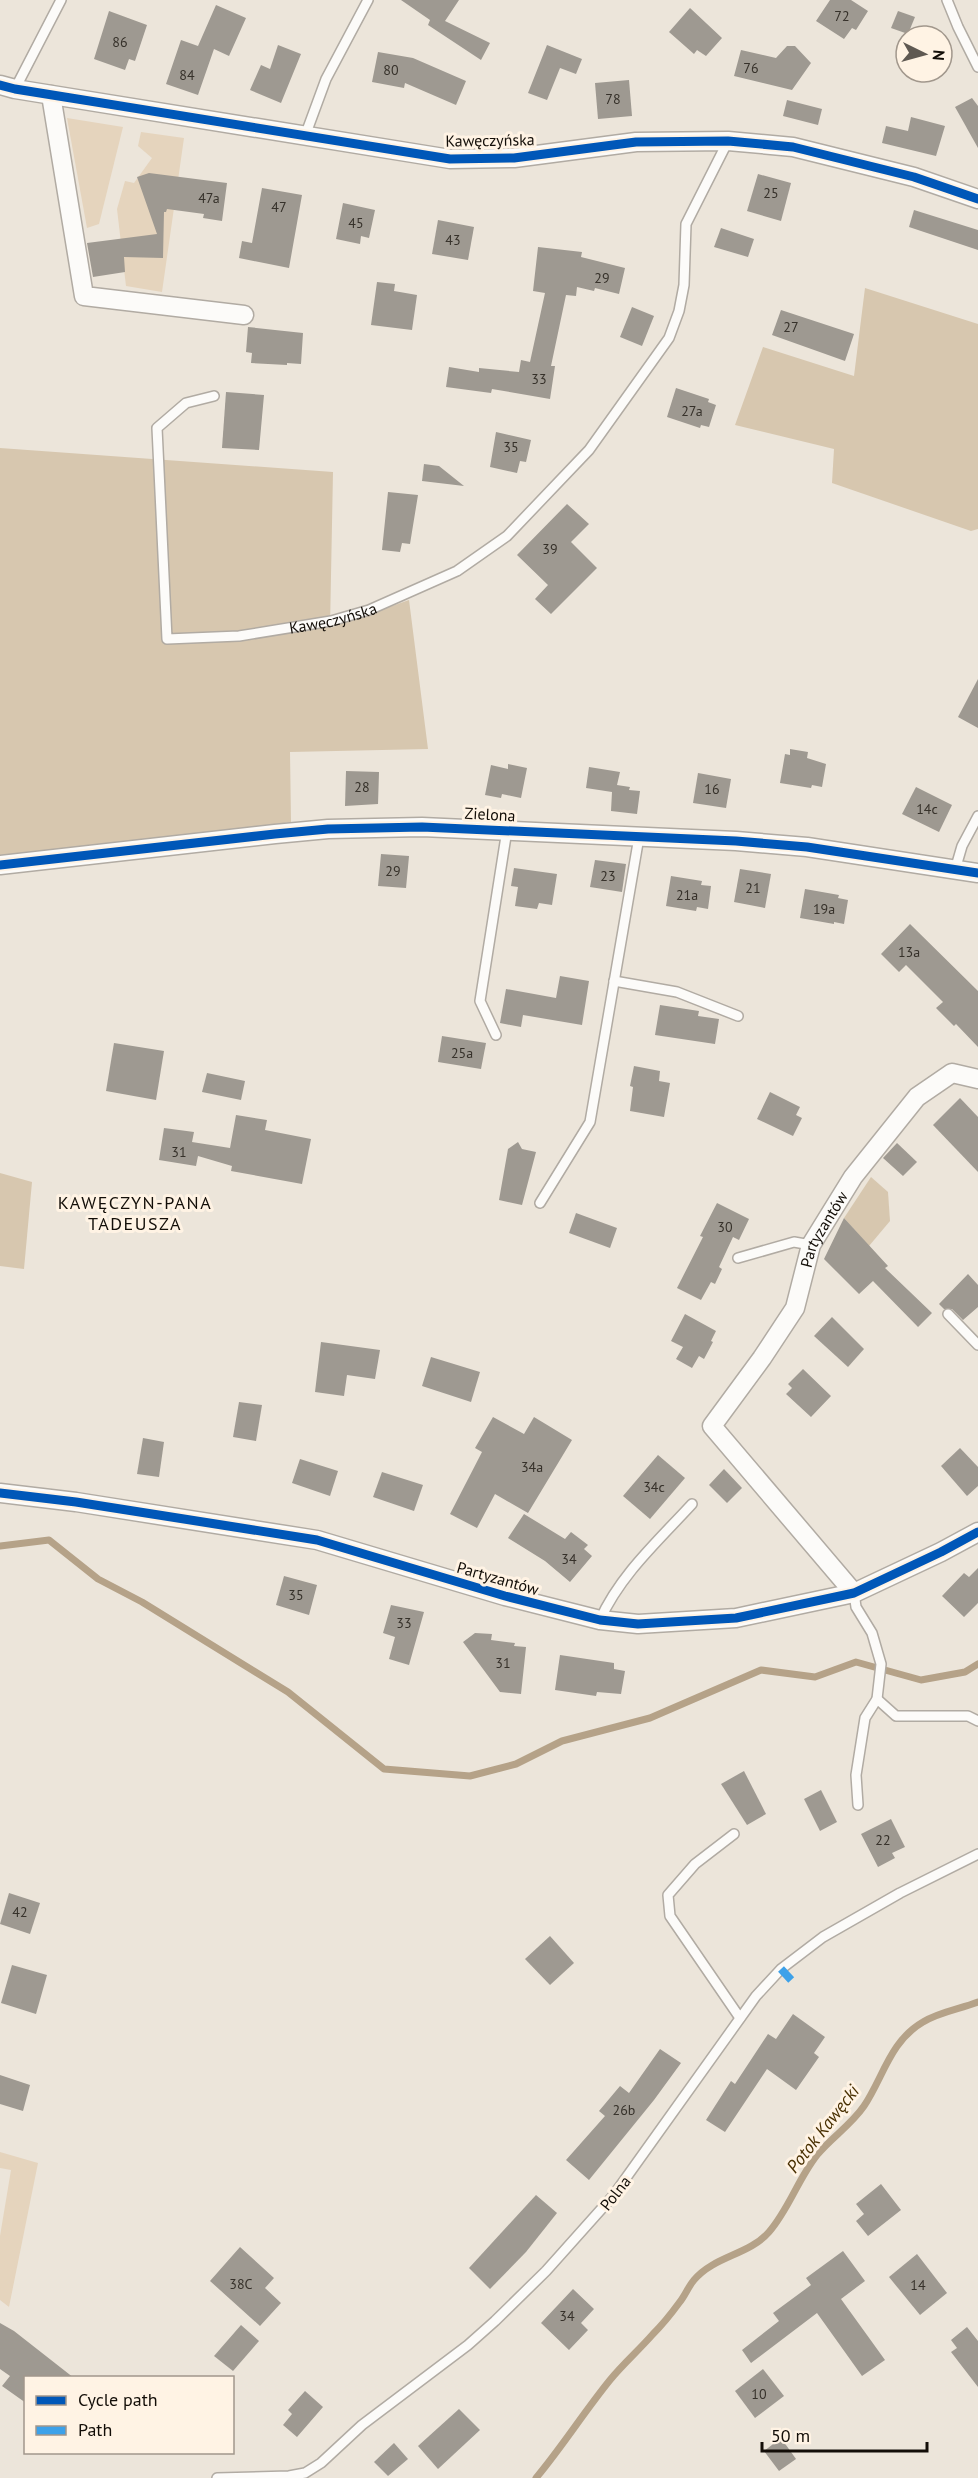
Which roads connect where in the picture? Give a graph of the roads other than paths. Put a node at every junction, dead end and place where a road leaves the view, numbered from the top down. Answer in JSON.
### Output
{"nodes":[{"id":1,"x":61,"y":0,"type":"edge"},
{"id":2,"x":368,"y":0,"type":"edge"},
{"id":3,"x":947,"y":0,"type":"edge"},
{"id":4,"x":978,"y":67,"type":"edge"},
{"id":5,"x":8,"y":87,"type":"edge"},
{"id":6,"x":51,"y":95,"type":"junction"},
{"id":7,"x":305,"y":136,"type":"junction"},
{"id":8,"x":728,"y":141,"type":"junction"},
{"id":9,"x":978,"y":199,"type":"edge"},
{"id":10,"x":244,"y":315,"type":"dead end"},
{"id":11,"x":214,"y":396,"type":"dead end"},
{"id":12,"x":978,"y":816,"type":"edge"},
{"id":13,"x":507,"y":830,"type":"junction"},
{"id":14,"x":639,"y":837,"type":"junction"},
{"id":15,"x":0,"y":865,"type":"edge"},
{"id":16,"x":955,"y":870,"type":"junction"},
{"id":17,"x":978,"y":873,"type":"edge"},
{"id":18,"x":614,"y":981,"type":"junction"},
{"id":19,"x":738,"y":1016,"type":"dead end"},
{"id":20,"x":496,"y":1035,"type":"dead end"},
{"id":21,"x":978,"y":1079,"type":"edge"},
{"id":22,"x":540,"y":1203,"type":"dead end"},
{"id":23,"x":811,"y":1245,"type":"junction"},
{"id":24,"x":738,"y":1258,"type":"dead end"},
{"id":25,"x":948,"y":1314,"type":"dead end"},
{"id":26,"x":978,"y":1345,"type":"edge"},
{"id":27,"x":0,"y":1493,"type":"edge"},
{"id":28,"x":692,"y":1504,"type":"dead end"},
{"id":29,"x":978,"y":1532,"type":"edge"},
{"id":30,"x":854,"y":1593,"type":"junction"},
{"id":31,"x":600,"y":1620,"type":"junction"},
{"id":32,"x":877,"y":1699,"type":"junction"},
{"id":33,"x":978,"y":1721,"type":"edge"},
{"id":34,"x":858,"y":1805,"type":"dead end"},
{"id":35,"x":734,"y":1834,"type":"dead end"},
{"id":36,"x":978,"y":1854,"type":"edge"},
{"id":37,"x":740,"y":2018,"type":"junction"},
{"id":38,"x":218,"y":2478,"type":"edge"}],
"edges":[{"from":1,"to":5,"type":"lane"},
{"from":2,"to":7,"type":"lane"},
{"from":3,"to":4,"type":"lane"},
{"from":5,"to":6,"type":"street","name":"Kawęczyńska"},
{"from":6,"to":7,"type":"street","name":"Kawęczyńska"},
{"from":6,"to":10,"type":"street"},
{"from":7,"to":8,"type":"street","name":"Kawęczyńska"},
{"from":8,"to":9,"type":"street","name":"Kawęczyńska"},
{"from":8,"to":11,"type":"lane","name":"Kawęczyńska"},
{"from":12,"to":16,"type":"lane"},
{"from":13,"to":14,"type":"street","name":"Zielona"},
{"from":13,"to":15,"type":"street","name":"Zielona"},
{"from":13,"to":20,"type":"lane"},
{"from":14,"to":16,"type":"street","name":"Zielona"},
{"from":14,"to":18,"type":"lane"},
{"from":16,"to":17,"type":"street","name":"Zielona"},
{"from":18,"to":19,"type":"lane"},
{"from":18,"to":22,"type":"lane"},
{"from":21,"to":23,"type":"street","name":"Partyzantów"},
{"from":23,"to":24,"type":"lane"},
{"from":23,"to":30,"type":"street","name":"Partyzantów"},
{"from":25,"to":26,"type":"lane"},
{"from":27,"to":31,"type":"street","name":"Partyzantów"},
{"from":28,"to":31,"type":"lane"},
{"from":29,"to":30,"type":"street","name":"Partyzantów"},
{"from":30,"to":31,"type":"street","name":"Partyzantów"},
{"from":30,"to":32,"type":"lane"},
{"from":32,"to":33,"type":"lane"},
{"from":32,"to":34,"type":"lane"},
{"from":35,"to":37,"type":"lane"},
{"from":36,"to":37,"type":"lane","name":"Polna"},
{"from":37,"to":38,"type":"lane","name":"Polna"}]}
